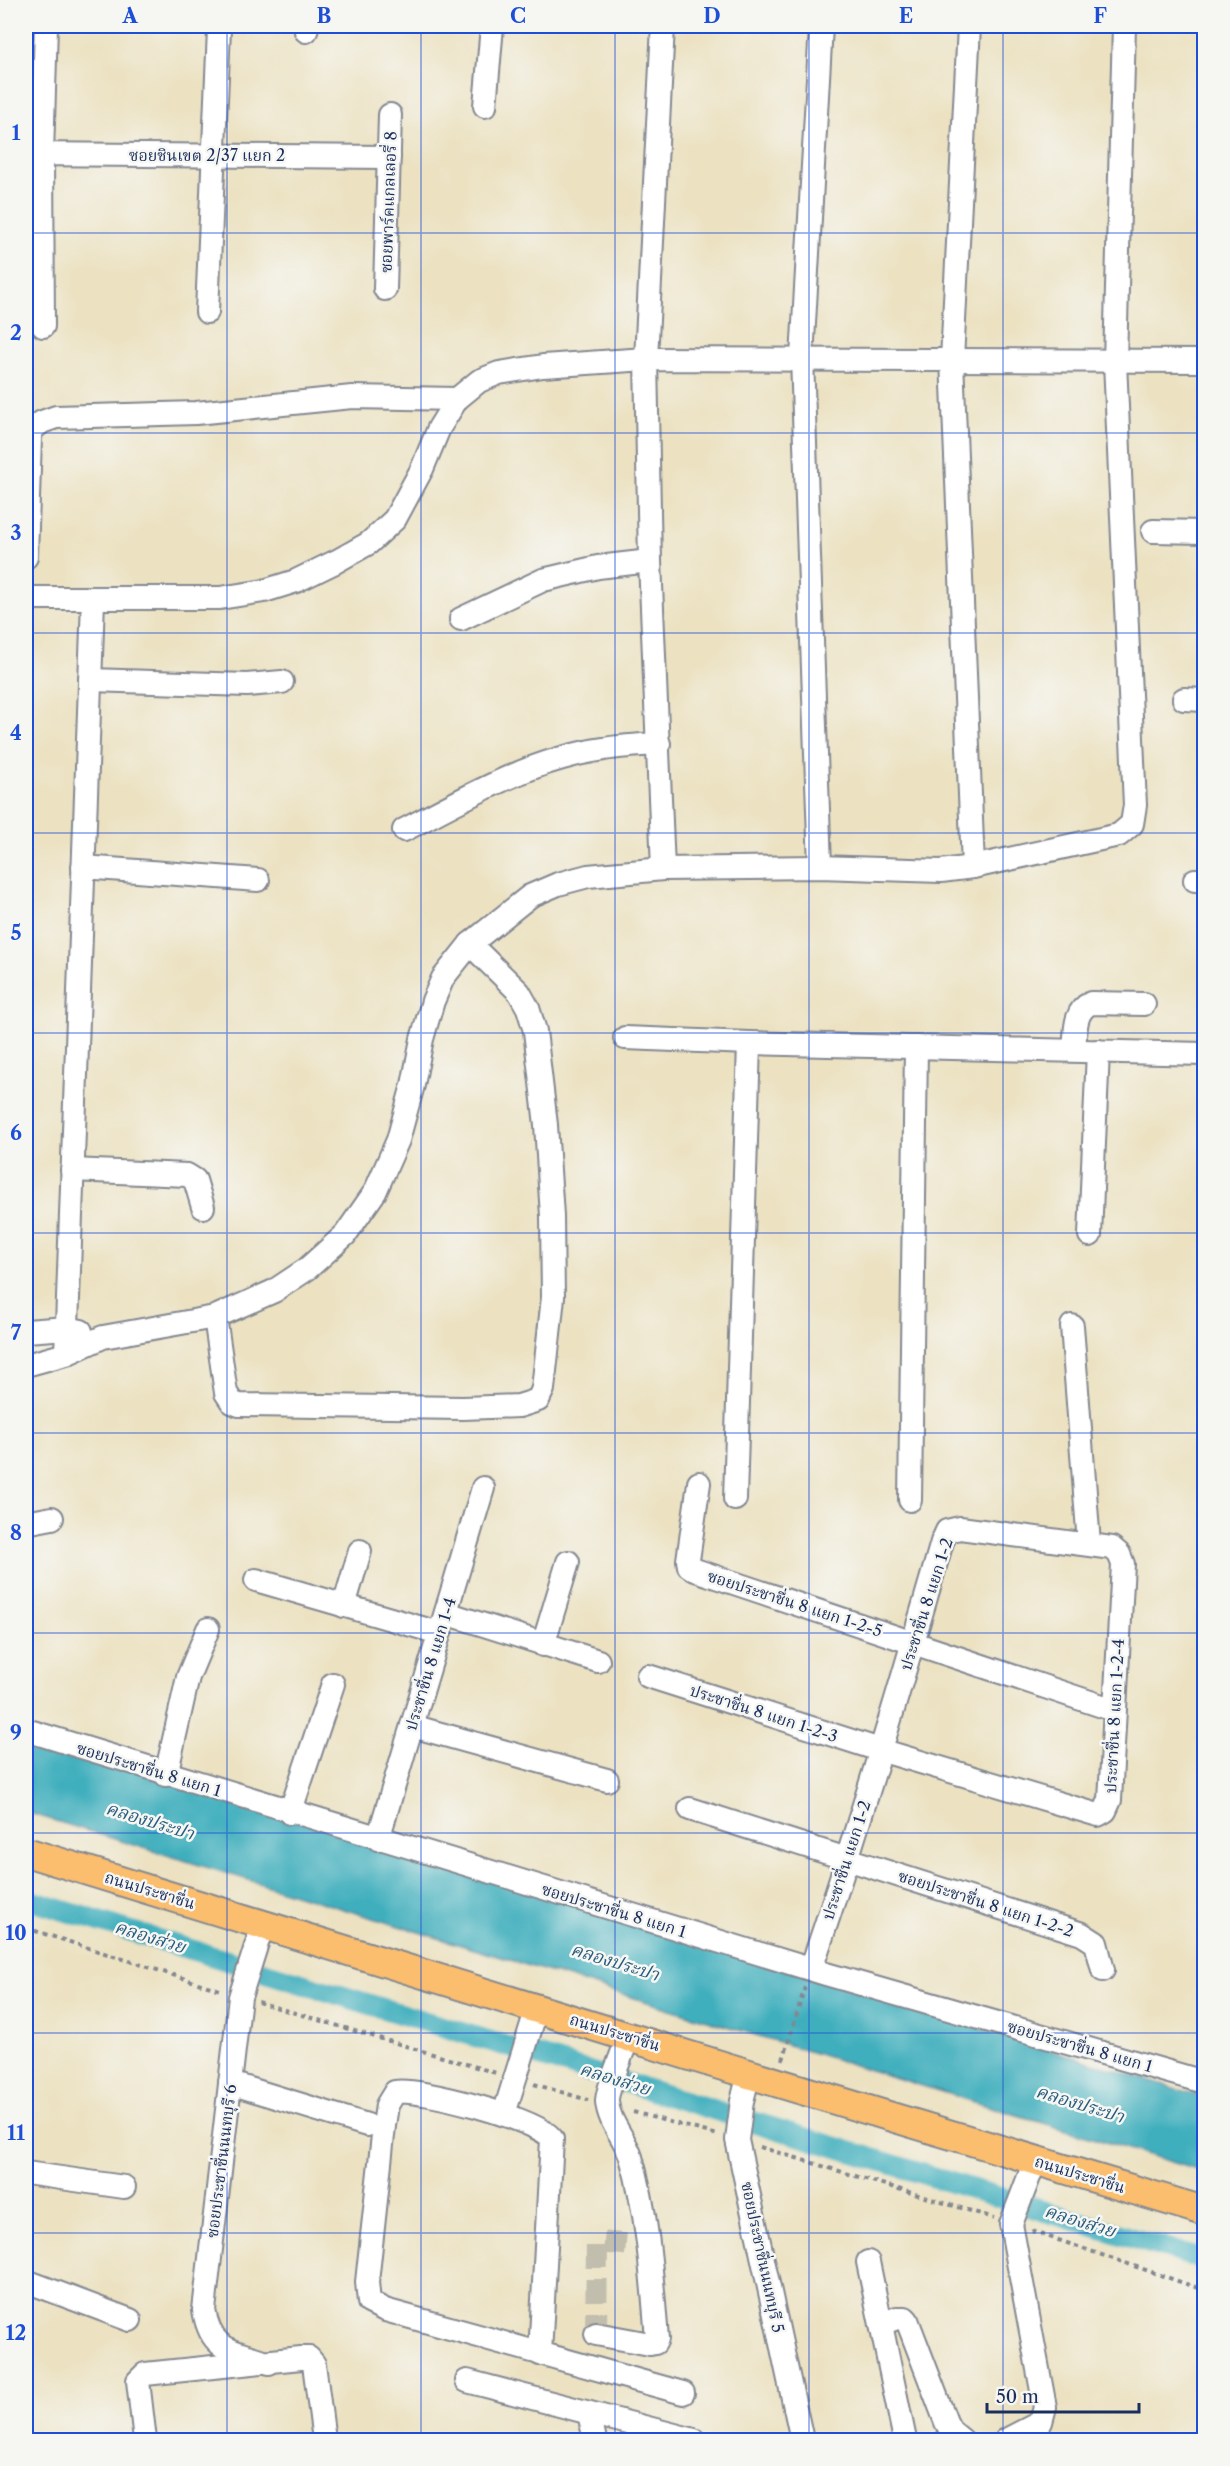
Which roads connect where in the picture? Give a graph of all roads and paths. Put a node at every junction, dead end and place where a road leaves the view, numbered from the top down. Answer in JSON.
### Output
{"nodes":[{"id":1,"x":46,"y":26,"type":"edge"},
{"id":2,"x":492,"y":26,"type":"edge"},
{"id":3,"x":663,"y":26,"type":"edge"},
{"id":4,"x":821,"y":26,"type":"edge"},
{"id":5,"x":969,"y":26,"type":"edge"},
{"id":6,"x":1124,"y":26,"type":"edge"},
{"id":7,"x":219,"y":28,"type":"dead end"},
{"id":8,"x":485,"y":106,"type":"dead end"},
{"id":9,"x":390,"y":115,"type":"dead end"},
{"id":10,"x":34,"y":154,"type":"edge"},
{"id":11,"x":214,"y":154,"type":"junction"},
{"id":12,"x":389,"y":157,"type":"junction"},
{"id":13,"x":385,"y":289,"type":"dead end"},
{"id":14,"x":207,"y":312,"type":"dead end"},
{"id":15,"x":44,"y":326,"type":"dead end"},
{"id":16,"x":802,"y":358,"type":"junction"},
{"id":17,"x":646,"y":359,"type":"junction"},
{"id":18,"x":952,"y":360,"type":"junction"},
{"id":19,"x":1204,"y":361,"type":"edge"},
{"id":20,"x":1114,"y":362,"type":"junction"},
{"id":21,"x":457,"y":399,"type":"junction"},
{"id":22,"x":1153,"y":531,"type":"dead end"},
{"id":23,"x":1204,"y":532,"type":"edge"},
{"id":24,"x":26,"y":557,"type":"edge"},
{"id":25,"x":650,"y":561,"type":"junction"},
{"id":26,"x":26,"y":598,"type":"edge"},
{"id":27,"x":93,"y":600,"type":"junction"},
{"id":28,"x":461,"y":620,"type":"dead end"},
{"id":29,"x":90,"y":680,"type":"junction"},
{"id":30,"x":282,"y":682,"type":"dead end"},
{"id":31,"x":659,"y":744,"type":"junction"},
{"id":32,"x":404,"y":830,"type":"dead end"},
{"id":33,"x":83,"y":867,"type":"junction"},
{"id":34,"x":820,"y":867,"type":"junction"},
{"id":35,"x":973,"y":867,"type":"junction"},
{"id":36,"x":663,"y":869,"type":"junction"},
{"id":37,"x":258,"y":880,"type":"dead end"},
{"id":38,"x":470,"y":944,"type":"junction"},
{"id":39,"x":1144,"y":1004,"type":"dead end"},
{"id":40,"x":625,"y":1038,"type":"dead end"},
{"id":41,"x":749,"y":1043,"type":"junction"},
{"id":42,"x":916,"y":1047,"type":"junction"},
{"id":43,"x":1074,"y":1050,"type":"junction"},
{"id":44,"x":1098,"y":1051,"type":"junction"},
{"id":45,"x":1204,"y":1054,"type":"edge"},
{"id":46,"x":72,"y":1170,"type":"junction"},
{"id":47,"x":203,"y":1207,"type":"dead end"},
{"id":48,"x":1089,"y":1235,"type":"dead end"},
{"id":49,"x":216,"y":1317,"type":"junction"},
{"id":50,"x":1072,"y":1326,"type":"dead end"},
{"id":51,"x":67,"y":1328,"type":"junction"},
{"id":52,"x":26,"y":1331,"type":"edge"},
{"id":53,"x":103,"y":1337,"type":"junction"},
{"id":54,"x":66,"y":1354,"type":"junction"},
{"id":55,"x":26,"y":1365,"type":"edge"},
{"id":56,"x":699,"y":1483,"type":"dead end"},
{"id":57,"x":483,"y":1488,"type":"dead end"},
{"id":58,"x":735,"y":1498,"type":"dead end"},
{"id":59,"x":910,"y":1500,"type":"dead end"},
{"id":60,"x":52,"y":1518,"type":"dead end"},
{"id":61,"x":26,"y":1523,"type":"edge"},
{"id":62,"x":1089,"y":1544,"type":"junction"},
{"id":63,"x":360,"y":1551,"type":"dead end"},
{"id":64,"x":568,"y":1562,"type":"dead end"},
{"id":65,"x":1123,"y":1564,"type":"joint"},
{"id":66,"x":256,"y":1580,"type":"dead end"},
{"id":67,"x":344,"y":1605,"type":"junction"},
{"id":68,"x":442,"y":1623,"type":"junction"},
{"id":69,"x":208,"y":1629,"type":"dead end"},
{"id":70,"x":914,"y":1642,"type":"junction"},
{"id":71,"x":543,"y":1644,"type":"junction"},
{"id":72,"x":598,"y":1661,"type":"dead end"},
{"id":73,"x":648,"y":1676,"type":"dead end"},
{"id":74,"x":333,"y":1684,"type":"dead end"},
{"id":75,"x":1114,"y":1710,"type":"junction"},
{"id":76,"x":412,"y":1726,"type":"junction"},
{"id":77,"x":26,"y":1730,"type":"edge"},
{"id":78,"x":880,"y":1750,"type":"junction"},
{"id":79,"x":166,"y":1775,"type":"junction"},
{"id":80,"x":607,"y":1780,"type":"dead end"},
{"id":81,"x":690,"y":1809,"type":"dead end"},
{"id":82,"x":290,"y":1812,"type":"junction"},
{"id":83,"x":378,"y":1839,"type":"junction"},
{"id":84,"x":26,"y":1852,"type":"edge"},
{"id":85,"x":848,"y":1859,"type":"junction"},
{"id":86,"x":263,"y":1924,"type":"junction"},
{"id":87,"x":1103,"y":1970,"type":"dead end"},
{"id":88,"x":808,"y":1976,"type":"junction"},
{"id":89,"x":533,"y":2021,"type":"junction"},
{"id":90,"x":786,"y":2048,"type":"dead end"},
{"id":91,"x":624,"y":2049,"type":"junction"},
{"id":92,"x":1204,"y":2082,"type":"edge"},
{"id":93,"x":230,"y":2083,"type":"junction"},
{"id":94,"x":746,"y":2088,"type":"junction"},
{"id":95,"x":504,"y":2114,"type":"junction"},
{"id":96,"x":367,"y":2125,"type":"dead end"},
{"id":97,"x":1031,"y":2172,"type":"junction"},
{"id":98,"x":26,"y":2173,"type":"edge"},
{"id":99,"x":124,"y":2187,"type":"dead end"},
{"id":100,"x":1204,"y":2211,"type":"edge"},
{"id":101,"x":868,"y":2262,"type":"dead end"},
{"id":102,"x":26,"y":2281,"type":"edge"},
{"id":103,"x":130,"y":2320,"type":"dead end"},
{"id":104,"x":881,"y":2325,"type":"junction"},
{"id":105,"x":596,"y":2334,"type":"dead end"},
{"id":106,"x":540,"y":2354,"type":"junction"},
{"id":107,"x":269,"y":2363,"type":"junction"},
{"id":108,"x":467,"y":2381,"type":"dead end"},
{"id":109,"x":683,"y":2393,"type":"dead end"},
{"id":110,"x":589,"y":2413,"type":"junction"},
{"id":111,"x":146,"y":2440,"type":"edge"},
{"id":112,"x":324,"y":2440,"type":"edge"},
{"id":113,"x":595,"y":2440,"type":"edge"},
{"id":114,"x":694,"y":2440,"type":"edge"},
{"id":115,"x":802,"y":2440,"type":"edge"},
{"id":116,"x":905,"y":2440,"type":"edge"},
{"id":117,"x":962,"y":2440,"type":"edge"},
{"id":118,"x":1006,"y":2440,"type":"edge"}],
"edges":[{"from":1,"to":10,"type":"street"},
{"from":2,"to":8,"type":"street"},
{"from":3,"to":17,"type":"street"},
{"from":4,"to":16,"type":"street"},
{"from":5,"to":18,"type":"street"},
{"from":6,"to":20,"type":"street"},
{"from":7,"to":11,"type":"street"},
{"from":9,"to":12,"type":"street","name":"ซอยพาร์คแกลเลอรี่ 8"},
{"from":10,"to":11,"type":"street","name":"ซอยชินเขต 2/37 แยก 2"},
{"from":10,"to":15,"type":"street"},
{"from":11,"to":12,"type":"street","name":"ซอยชินเขต 2/37 แยก 2"},
{"from":11,"to":14,"type":"street"},
{"from":12,"to":13,"type":"street","name":"ซอยพาร์คแกลเลอรี่ 8"},
{"from":16,"to":17,"type":"street"},
{"from":16,"to":18,"type":"street"},
{"from":16,"to":34,"type":"street"},
{"from":17,"to":21,"type":"street"},
{"from":17,"to":25,"type":"street"},
{"from":18,"to":20,"type":"street"},
{"from":18,"to":35,"type":"street"},
{"from":19,"to":20,"type":"street"},
{"from":20,"to":35,"type":"street"},
{"from":21,"to":24,"type":"street"},
{"from":21,"to":27,"type":"street"},
{"from":22,"to":23,"type":"street"},
{"from":25,"to":28,"type":"street"},
{"from":25,"to":31,"type":"street"},
{"from":26,"to":27,"type":"street"},
{"from":27,"to":29,"type":"street"},
{"from":29,"to":30,"type":"street"},
{"from":29,"to":33,"type":"street"},
{"from":31,"to":32,"type":"street"},
{"from":31,"to":36,"type":"street"},
{"from":33,"to":37,"type":"street"},
{"from":33,"to":46,"type":"street"},
{"from":34,"to":35,"type":"street"},
{"from":34,"to":36,"type":"street"},
{"from":36,"to":38,"type":"street"},
{"from":38,"to":49,"type":"street"},
{"from":38,"to":49,"type":"street"},
{"from":39,"to":43,"type":"street"},
{"from":40,"to":41,"type":"street"},
{"from":41,"to":42,"type":"street"},
{"from":41,"to":58,"type":"street"},
{"from":42,"to":43,"type":"street"},
{"from":42,"to":59,"type":"street"},
{"from":43,"to":44,"type":"street"},
{"from":44,"to":45,"type":"street"},
{"from":44,"to":48,"type":"street"},
{"from":46,"to":47,"type":"street"},
{"from":46,"to":51,"type":"street"},
{"from":49,"to":53,"type":"street"},
{"from":50,"to":62,"type":"street"},
{"from":51,"to":52,"type":"street"},
{"from":51,"to":53,"type":"street"},
{"from":51,"to":54,"type":"street"},
{"from":53,"to":54,"type":"street"},
{"from":54,"to":55,"type":"street"},
{"from":56,"to":70,"type":"street","name":"ซอยประชาชื่น 8 แยก 1-2-5"},
{"from":57,"to":68,"type":"street","name":"ประชาชื่น 8 แยก 1-4"},
{"from":60,"to":61,"type":"street"},
{"from":62,"to":65,"type":"street","name":"ประชาชื่น 8 แยก 1-2"},
{"from":62,"to":70,"type":"street","name":"ประชาชื่น 8 แยก 1-2"},
{"from":63,"to":67,"type":"street"},
{"from":64,"to":71,"type":"street"},
{"from":65,"to":75,"type":"street","name":"ประชาชื่น 8 แยก 1-2-4"},
{"from":66,"to":67,"type":"street"},
{"from":67,"to":68,"type":"street"},
{"from":68,"to":71,"type":"street"},
{"from":68,"to":76,"type":"street","name":"ประชาชื่น 8 แยก 1-4"},
{"from":69,"to":79,"type":"street"},
{"from":70,"to":75,"type":"street"},
{"from":70,"to":78,"type":"street","name":"ประชาชื่น 8 แยก 1-2"},
{"from":71,"to":72,"type":"street"},
{"from":73,"to":78,"type":"street","name":"ประชาชื่น 8 แยก 1-2-3"},
{"from":74,"to":82,"type":"street"},
{"from":75,"to":78,"type":"street","name":"ประชาชื่น 8 แยก 1-2-4"},
{"from":76,"to":80,"type":"street"},
{"from":76,"to":83,"type":"street","name":"ประชาชื่น 8 แยก 1-4"},
{"from":77,"to":79,"type":"street","name":"ซอยประชาชื่น 8 แยก 1"},
{"from":78,"to":85,"type":"street","name":"ประชาชื่น แยก 1-2"},
{"from":79,"to":82,"type":"street","name":"ซอยประชาชื่น 8 แยก 1"},
{"from":81,"to":85,"type":"street","name":"ซอยประชาชื่น 8 แยก 1-2-2"},
{"from":82,"to":83,"type":"street","name":"ซอยประชาชื่น 8 แยก 1"},
{"from":83,"to":88,"type":"street","name":"ซอยประชาชื่น 8 แยก 1"},
{"from":84,"to":86,"type":"main road","name":"ถนนประชาชื่น"},
{"from":85,"to":87,"type":"street","name":"ซอยประชาชื่น 8 แยก 1-2-2"},
{"from":85,"to":88,"type":"street","name":"ประชาชื่น แยก 1-2"},
{"from":86,"to":89,"type":"main road","name":"ถนนประชาชื่น"},
{"from":86,"to":93,"type":"street","name":"ซอยประชาชื่นนนทบุรี 6"},
{"from":88,"to":90,"type":"path"},
{"from":88,"to":92,"type":"street","name":"ซอยประชาชื่น 8 แยก 1"},
{"from":89,"to":91,"type":"main road","name":"ถนนประชาชื่น"},
{"from":89,"to":95,"type":"street"},
{"from":91,"to":94,"type":"main road","name":"ถนนประชาชื่น"},
{"from":91,"to":105,"type":"street"},
{"from":93,"to":96,"type":"street"},
{"from":93,"to":107,"type":"street","name":"ซอยประชาชื่นนนทบุรี 6"},
{"from":94,"to":97,"type":"main road","name":"ถนนประชาชื่น"},
{"from":94,"to":115,"type":"street","name":"ซอยประชาชื่นนนทบุรี 5"},
{"from":95,"to":106,"type":"street"},
{"from":95,"to":106,"type":"street"},
{"from":97,"to":100,"type":"main road","name":"ถนนประชาชื่น"},
{"from":97,"to":118,"type":"street"},
{"from":98,"to":99,"type":"street"},
{"from":101,"to":104,"type":"street"},
{"from":102,"to":103,"type":"street"},
{"from":104,"to":116,"type":"street"},
{"from":104,"to":117,"type":"street"},
{"from":106,"to":109,"type":"street"},
{"from":107,"to":111,"type":"street"},
{"from":107,"to":112,"type":"street"},
{"from":108,"to":110,"type":"street"},
{"from":110,"to":113,"type":"street"},
{"from":110,"to":114,"type":"street"}]}
